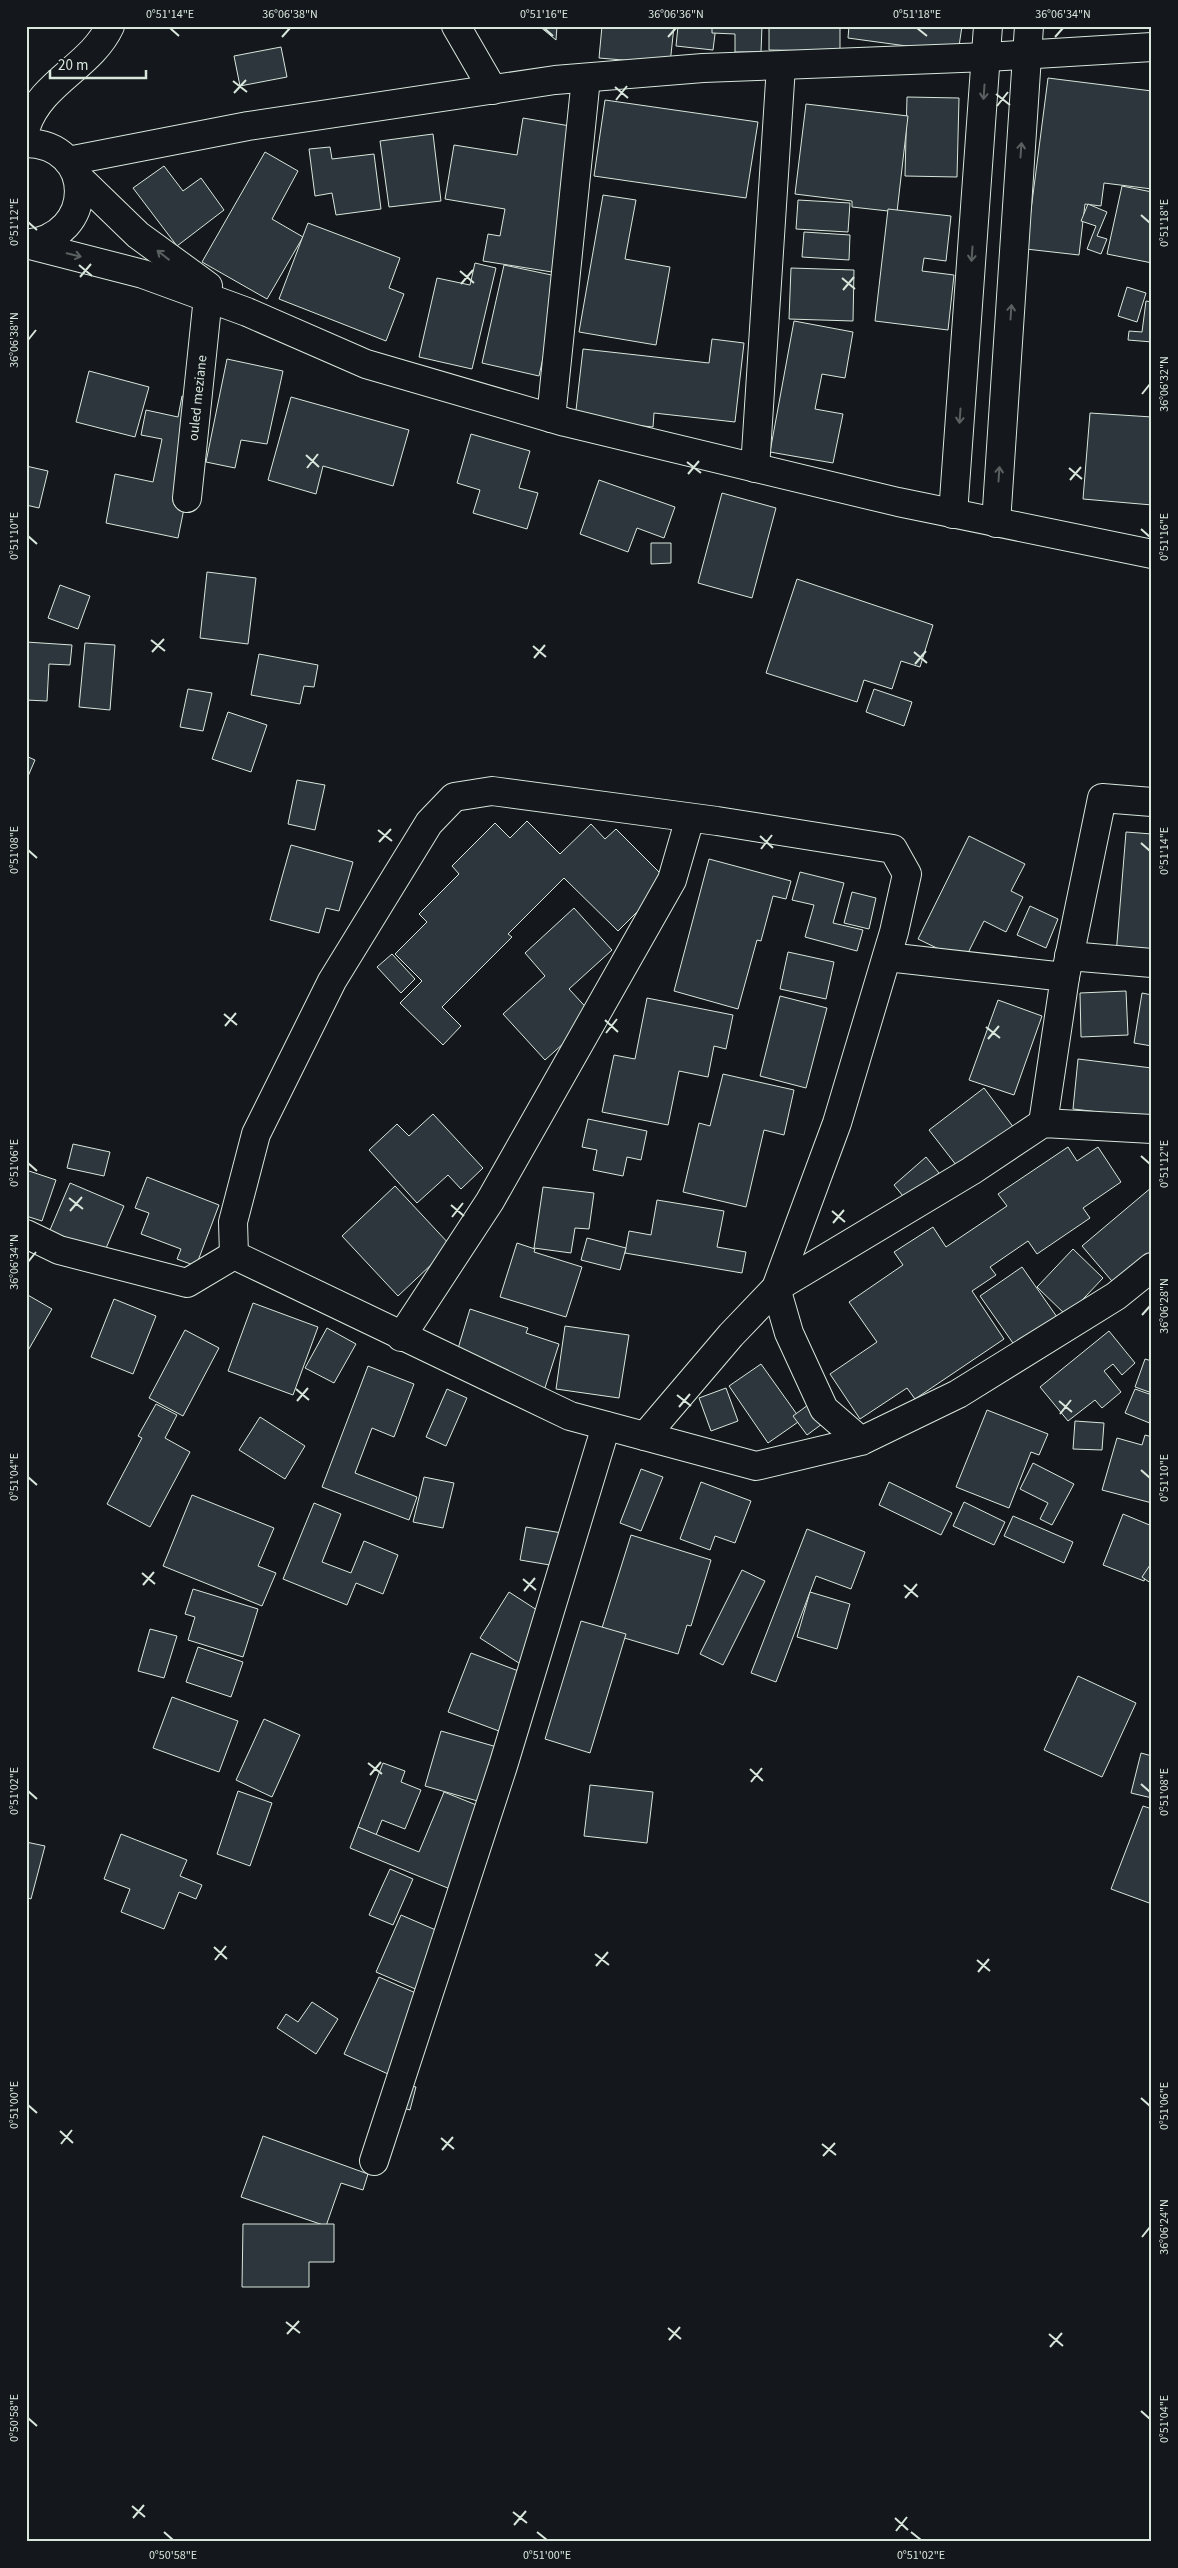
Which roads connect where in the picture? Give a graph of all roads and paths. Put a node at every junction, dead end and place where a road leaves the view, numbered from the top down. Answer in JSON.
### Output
{"nodes":[{"id":1,"x":110,"y":26,"type":"edge"},
{"id":2,"x":456,"y":26,"type":"edge"},
{"id":3,"x":988,"y":26,"type":"edge"},
{"id":4,"x":1029,"y":26,"type":"edge"},
{"id":5,"x":1152,"y":47,"type":"edge"},
{"id":6,"x":1027,"y":55,"type":"junction"},
{"id":7,"x":987,"y":57,"type":"junction"},
{"id":8,"x":781,"y":66,"type":"junction"},
{"id":9,"x":586,"y":78,"type":"junction"},
{"id":10,"x":493,"y":90,"type":"junction"},
{"id":11,"x":26,"y":127,"type":"edge"},
{"id":12,"x":26,"y":143,"type":"edge"},
{"id":13,"x":73,"y":168,"type":"junction"},
{"id":14,"x":26,"y":244,"type":"edge"},
{"id":15,"x":208,"y":297,"type":"junction"},
{"id":16,"x":247,"y":312,"type":"junction"},
{"id":17,"x":551,"y":418,"type":"junction"},
{"id":18,"x":755,"y":468,"type":"junction"},
{"id":19,"x":187,"y":498,"type":"dead end"},
{"id":20,"x":953,"y":514,"type":"junction"},
{"id":21,"x":996,"y":522,"type":"junction"},
{"id":22,"x":1152,"y":550,"type":"edge"},
{"id":23,"x":1151,"y":554,"type":"edge"},
{"id":24,"x":1152,"y":802,"type":"edge"},
{"id":25,"x":690,"y":818,"type":"junction"},
{"id":26,"x":887,"y":957,"type":"junction"},
{"id":27,"x":1152,"y":963,"type":"edge"},
{"id":28,"x":1067,"y":967,"type":"junction"},
{"id":29,"x":1043,"y":1123,"type":"junction"},
{"id":30,"x":1152,"y":1129,"type":"edge"},
{"id":31,"x":26,"y":1234,"type":"edge"},
{"id":32,"x":234,"y":1255,"type":"junction"},
{"id":33,"x":1152,"y":1267,"type":"edge"},
{"id":34,"x":776,"y":1288,"type":"junction"},
{"id":35,"x":401,"y":1337,"type":"junction"},
{"id":36,"x":606,"y":1426,"type":"junction"},
{"id":37,"x":645,"y":1436,"type":"junction"},
{"id":38,"x":861,"y":1441,"type":"junction"},
{"id":39,"x":374,"y":2161,"type":"dead end"}],
"edges":[{"from":1,"to":11,"type":"street"},
{"from":2,"to":10,"type":"street"},
{"from":3,"to":7,"type":"street"},
{"from":4,"to":6,"type":"street"},
{"from":5,"to":6,"type":"street"},
{"from":6,"to":7,"type":"street"},
{"from":21,"to":6,"type":"street","one_way":true},
{"from":7,"to":8,"type":"street"},
{"from":7,"to":20,"type":"street","one_way":true},
{"from":8,"to":9,"type":"street"},
{"from":8,"to":18,"type":"street"},
{"from":9,"to":10,"type":"street"},
{"from":9,"to":17,"type":"street"},
{"from":10,"to":13,"type":"street"},
{"from":12,"to":13,"type":"street"},
{"from":13,"to":14,"type":"street"},
{"from":16,"to":13,"type":"street","one_way":true},
{"from":14,"to":15,"type":"street","one_way":true},
{"from":15,"to":16,"type":"street"},
{"from":15,"to":19,"type":"street","name":"ouled meziane"},
{"from":16,"to":17,"type":"street"},
{"from":17,"to":18,"type":"street"},
{"from":18,"to":20,"type":"street"},
{"from":20,"to":21,"type":"street"},
{"from":21,"to":23,"type":"street"},
{"from":22,"to":23,"type":"street"},
{"from":24,"to":28,"type":"street"},
{"from":25,"to":26,"type":"street"},
{"from":25,"to":32,"type":"street"},
{"from":25,"to":35,"type":"street"},
{"from":26,"to":28,"type":"street"},
{"from":26,"to":34,"type":"street"},
{"from":27,"to":28,"type":"street"},
{"from":28,"to":29,"type":"street"},
{"from":29,"to":30,"type":"street"},
{"from":29,"to":34,"type":"street"},
{"from":31,"to":32,"type":"street"},
{"from":32,"to":35,"type":"street"},
{"from":33,"to":38,"type":"street"},
{"from":34,"to":37,"type":"street"},
{"from":34,"to":38,"type":"street"},
{"from":35,"to":36,"type":"street"},
{"from":36,"to":37,"type":"street"},
{"from":36,"to":39,"type":"street"},
{"from":37,"to":38,"type":"street"}]}
